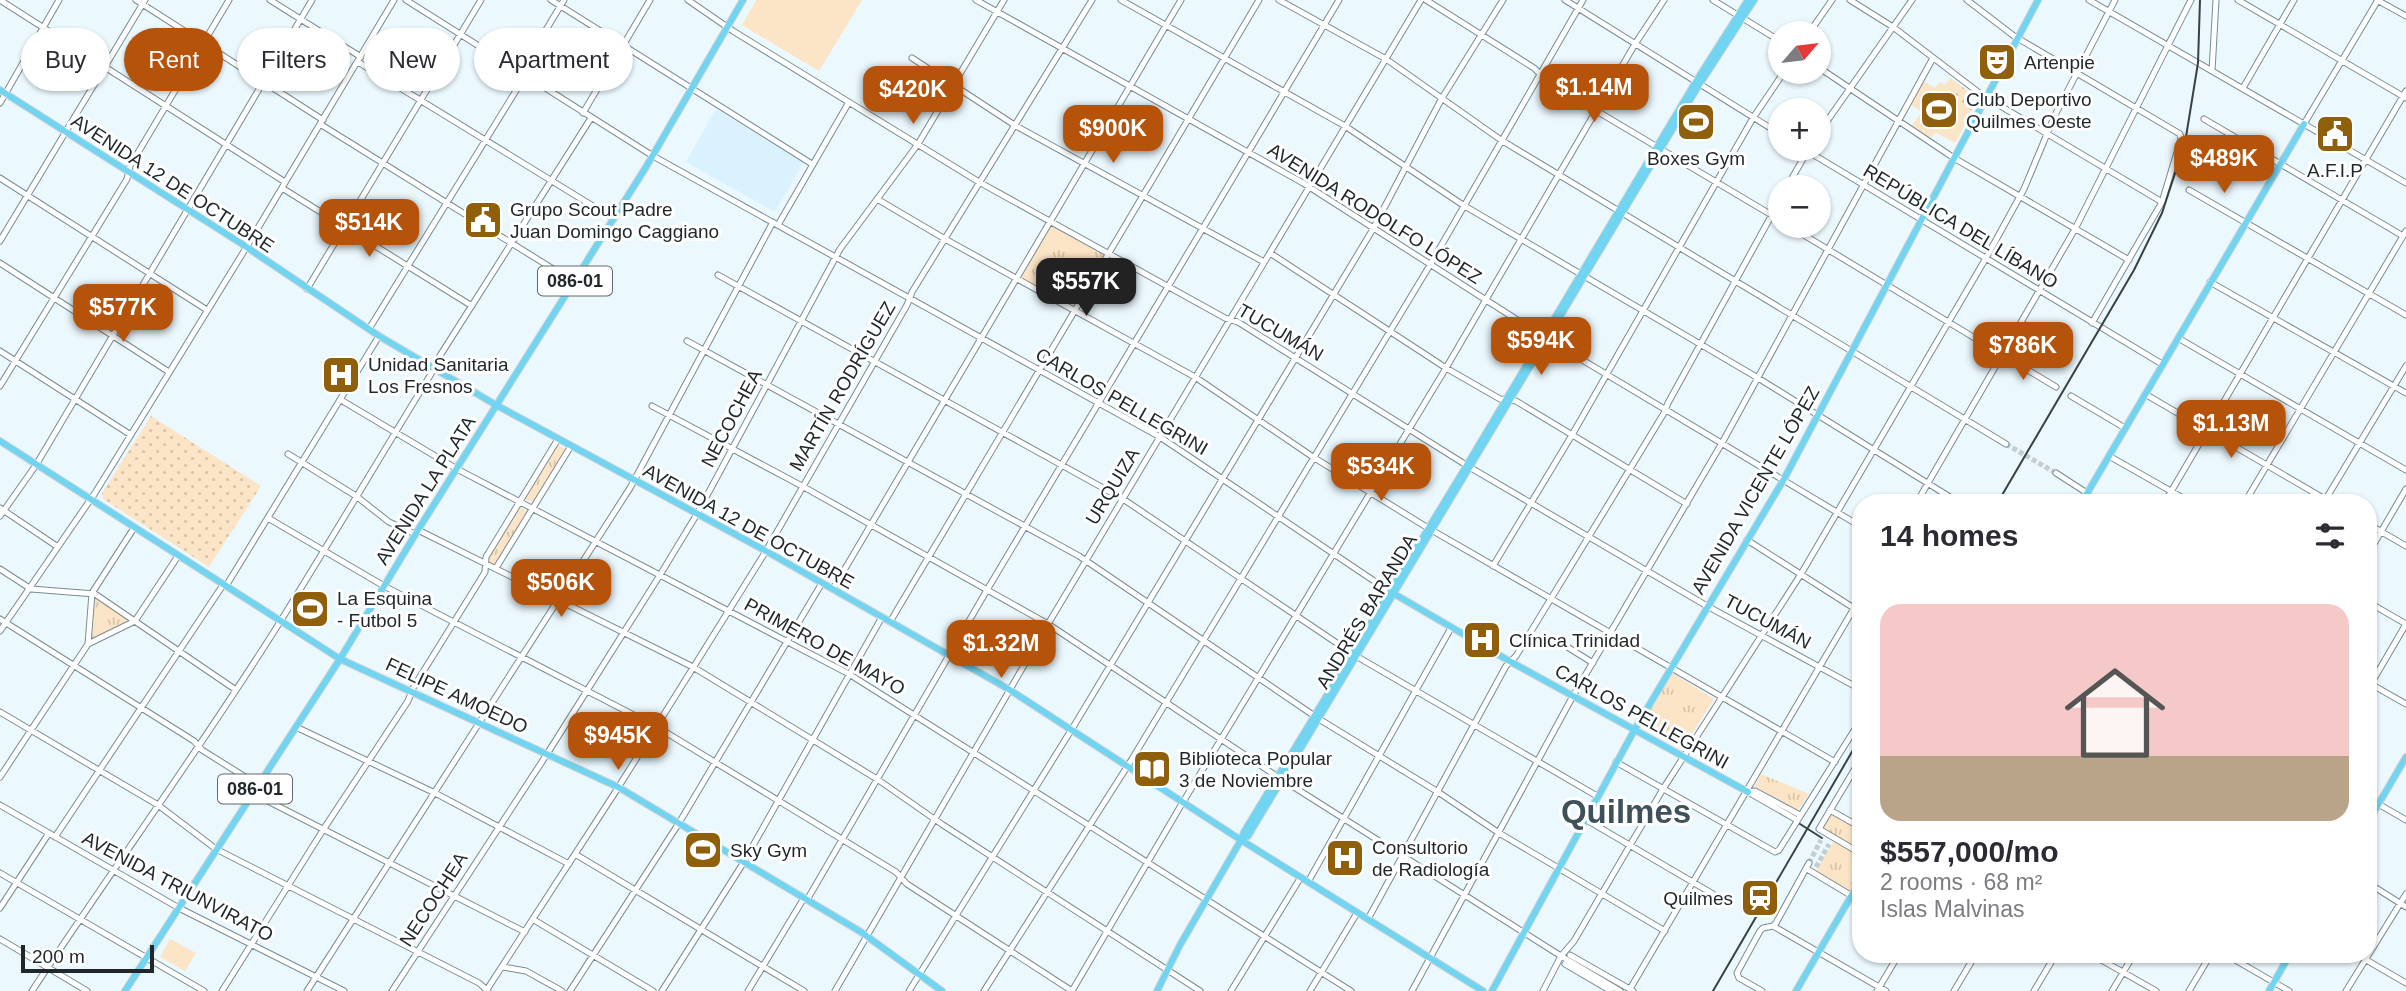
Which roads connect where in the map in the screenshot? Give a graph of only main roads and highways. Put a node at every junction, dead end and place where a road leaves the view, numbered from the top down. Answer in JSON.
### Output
{"nodes":[{"id":1,"x":743,"y":0,"type":"edge"},
{"id":2,"x":1748,"y":0,"type":"edge"},
{"id":3,"x":1754,"y":0,"type":"edge"},
{"id":4,"x":2038,"y":0,"type":"edge"},
{"id":5,"x":1741,"y":16,"type":"junction"},
{"id":6,"x":3,"y":92,"type":"edge"},
{"id":7,"x":2304,"y":124,"type":"road end"},
{"id":8,"x":496,"y":405,"type":"junction"},
{"id":9,"x":0,"y":441,"type":"edge"},
{"id":10,"x":2086,"y":494,"type":"edge"},
{"id":11,"x":1391,"y":592,"type":"junction"},
{"id":12,"x":340,"y":659,"type":"junction"},
{"id":13,"x":1635,"y":729,"type":"junction"},
{"id":14,"x":2406,"y":757,"type":"edge"},
{"id":15,"x":1748,"y":792,"type":"road end"},
{"id":16,"x":2377,"y":806,"type":"edge"},
{"id":17,"x":1241,"y":840,"type":"junction"},
{"id":18,"x":1852,"y":896,"type":"edge"},
{"id":19,"x":2285,"y":963,"type":"edge"},
{"id":20,"x":125,"y":991,"type":"edge"},
{"id":21,"x":942,"y":991,"type":"edge"},
{"id":22,"x":1157,"y":991,"type":"edge"},
{"id":23,"x":1483,"y":991,"type":"edge"},
{"id":24,"x":1492,"y":991,"type":"edge"},
{"id":25,"x":1797,"y":991,"type":"edge"},
{"id":26,"x":2269,"y":991,"type":"edge"}],
"edges":[{"from":1,"to":8,"type":"main road","name":"AVENIDA LA PLATA","number":"086-01"},
{"from":2,"to":5,"type":"main road","name":"ANDRÉS BARANDA"},
{"from":3,"to":5,"type":"main road","name":"ANDRÉS BARANDA"},
{"from":4,"to":13,"type":"main road","name":"AVENIDA VICENTE LÓPEZ"},
{"from":5,"to":11,"type":"main road","name":"ANDRÉS BARANDA"},
{"from":6,"to":8,"type":"main road","name":"AVENIDA 12 DE OCTUBRE"},
{"from":7,"to":10,"type":"main road"},
{"from":8,"to":12,"type":"main road","name":"AVENIDA LA PLATA","number":"086-01"},
{"from":8,"to":17,"type":"main road","name":"AVENIDA 12 DE OCTUBRE"},
{"from":9,"to":12,"type":"main road","name":"FELIPE AMOEDO"},
{"from":11,"to":13,"type":"main road","name":"CARLOS PELLEGRINI"},
{"from":11,"to":17,"type":"main road","name":"ANDRÉS BARANDA"},
{"from":12,"to":20,"type":"main road","name":"AVENIDA LA PLATA","number":"086-01"},
{"from":12,"to":21,"type":"main road","name":"FELIPE AMOEDO"},
{"from":13,"to":15,"type":"main road","name":"CARLOS PELLEGRINI"},
{"from":13,"to":24,"type":"main road","name":"AVENIDA VICENTE LÓPEZ"},
{"from":14,"to":16,"type":"main road"},
{"from":17,"to":22,"type":"main road","name":"ANDRÉS BARANDA"},
{"from":17,"to":23,"type":"main road","name":"AVENIDA 12 DE OCTUBRE"},
{"from":18,"to":25,"type":"main road"},
{"from":19,"to":26,"type":"main road"}]}
